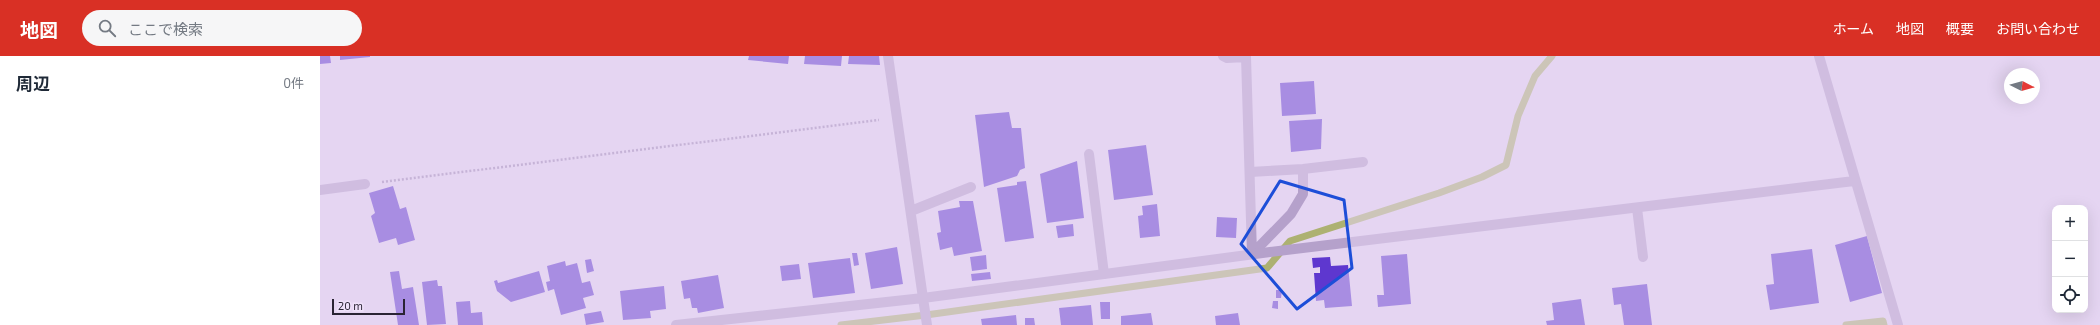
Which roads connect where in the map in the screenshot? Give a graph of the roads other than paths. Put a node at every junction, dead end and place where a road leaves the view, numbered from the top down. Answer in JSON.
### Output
{"nodes":[{"id":1,"x":888,"y":56,"type":"edge"},
{"id":2,"x":1223,"y":56,"type":"edge"},
{"id":3,"x":1819,"y":56,"type":"edge"},
{"id":4,"x":1089,"y":154,"type":"dead end"},
{"id":5,"x":1363,"y":162,"type":"dead end"},
{"id":6,"x":1303,"y":169,"type":"junction"},
{"id":7,"x":1250,"y":172,"type":"junction"},
{"id":8,"x":1854,"y":181,"type":"junction"},
{"id":9,"x":366,"y":184,"type":"road end"},
{"id":10,"x":971,"y":187,"type":"dead end"},
{"id":11,"x":320,"y":190,"type":"edge"},
{"id":12,"x":1637,"y":208,"type":"junction"},
{"id":13,"x":911,"y":210,"type":"junction"},
{"id":14,"x":1252,"y":254,"type":"junction"},
{"id":15,"x":1643,"y":257,"type":"dead end"},
{"id":16,"x":1104,"y":274,"type":"junction"},
{"id":17,"x":923,"y":298,"type":"junction"},
{"id":18,"x":676,"y":325,"type":"edge"},
{"id":19,"x":928,"y":325,"type":"edge"},
{"id":20,"x":1898,"y":325,"type":"edge"}],
"edges":[{"from":1,"to":13,"type":"street"},
{"from":2,"to":7,"type":"street"},
{"from":3,"to":8,"type":"street"},
{"from":4,"to":16,"type":"street"},
{"from":5,"to":6,"type":"street"},
{"from":6,"to":7,"type":"street"},
{"from":6,"to":14,"type":"street"},
{"from":7,"to":14,"type":"street"},
{"from":8,"to":12,"type":"street"},
{"from":8,"to":20,"type":"street"},
{"from":9,"to":11,"type":"street"},
{"from":10,"to":13,"type":"street"},
{"from":12,"to":14,"type":"street"},
{"from":12,"to":15,"type":"street"},
{"from":13,"to":17,"type":"street"},
{"from":14,"to":16,"type":"street"},
{"from":16,"to":17,"type":"street"},
{"from":17,"to":18,"type":"street"},
{"from":17,"to":19,"type":"street"}]}
